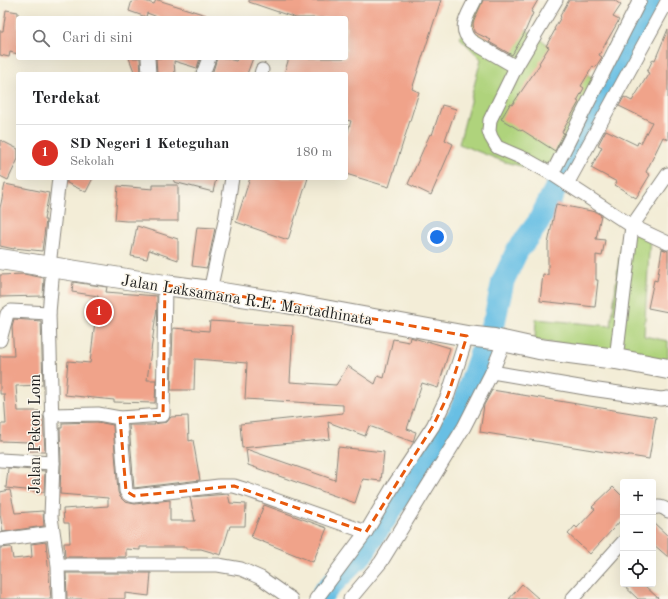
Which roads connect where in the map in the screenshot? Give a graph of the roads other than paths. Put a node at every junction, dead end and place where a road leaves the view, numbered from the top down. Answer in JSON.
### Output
{"nodes":[{"id":1,"x":475,"y":0,"type":"edge"},
{"id":2,"x":556,"y":0,"type":"edge"},
{"id":3,"x":640,"y":0,"type":"edge"},
{"id":4,"x":668,"y":0,"type":"edge"},
{"id":5,"x":148,"y":60,"type":"edge"},
{"id":6,"x":208,"y":60,"type":"edge"},
{"id":7,"x":516,"y":67,"type":"junction"},
{"id":8,"x":150,"y":72,"type":"edge"},
{"id":9,"x":205,"y":72,"type":"edge"},
{"id":10,"x":552,"y":174,"type":"junction"},
{"id":11,"x":668,"y":174,"type":"edge"},
{"id":12,"x":59,"y":180,"type":"edge"},
{"id":13,"x":232,"y":180,"type":"edge"},
{"id":14,"x":567,"y":184,"type":"junction"},
{"id":15,"x":632,"y":226,"type":"junction"},
{"id":16,"x":668,"y":243,"type":"edge"},
{"id":17,"x":0,"y":259,"type":"edge"},
{"id":18,"x":51,"y":267,"type":"junction"},
{"id":19,"x":165,"y":286,"type":"junction"},
{"id":20,"x":210,"y":290,"type":"junction"},
{"id":21,"x":50,"y":313,"type":"junction"},
{"id":22,"x":485,"y":338,"type":"junction"},
{"id":23,"x":0,"y":340,"type":"edge"},
{"id":24,"x":616,"y":359,"type":"junction"},
{"id":25,"x":668,"y":369,"type":"edge"},
{"id":26,"x":492,"y":372,"type":"junction"},
{"id":27,"x":668,"y":398,"type":"edge"},
{"id":28,"x":51,"y":415,"type":"junction"},
{"id":29,"x":120,"y":418,"type":"junction"},
{"id":30,"x":0,"y":460,"type":"edge"},
{"id":31,"x":54,"y":463,"type":"junction"},
{"id":32,"x":656,"y":507,"type":"edge"},
{"id":33,"x":668,"y":511,"type":"edge"},
{"id":34,"x":366,"y":532,"type":"junction"},
{"id":35,"x":52,"y":533,"type":"junction"},
{"id":36,"x":0,"y":540,"type":"edge"},
{"id":37,"x":620,"y":545,"type":"edge"},
{"id":38,"x":58,"y":565,"type":"junction"},
{"id":39,"x":60,"y":599,"type":"edge"},
{"id":40,"x":290,"y":599,"type":"edge"},
{"id":41,"x":316,"y":599,"type":"edge"},
{"id":42,"x":350,"y":599,"type":"edge"},
{"id":43,"x":572,"y":599,"type":"edge"}],
"edges":[{"from":1,"to":7,"type":"street"},
{"from":2,"to":7,"type":"street"},
{"from":3,"to":10,"type":"street"},
{"from":4,"to":14,"type":"street"},
{"from":5,"to":8,"type":"street"},
{"from":6,"to":9,"type":"street"},
{"from":7,"to":10,"type":"street"},
{"from":10,"to":14,"type":"street"},
{"from":11,"to":15,"type":"street"},
{"from":12,"to":18,"type":"street","name":"Jalan Pekon Lom"},
{"from":13,"to":20,"type":"street"},
{"from":14,"to":15,"type":"street"},
{"from":15,"to":16,"type":"street"},
{"from":15,"to":24,"type":"street"},
{"from":17,"to":18,"type":"main road","name":"Jalan Laksamana R.E. Martadhinata"},
{"from":18,"to":19,"type":"main road","name":"Jalan Laksamana R.E. Martadhinata"},
{"from":18,"to":21,"type":"street","name":"Jalan Pekon Lom"},
{"from":19,"to":20,"type":"main road","name":"Jalan Laksamana R.E. Martadhinata"},
{"from":19,"to":29,"type":"street"},
{"from":20,"to":22,"type":"main road","name":"Jalan Laksamana R.E. Martadhinata"},
{"from":21,"to":23,"type":"street"},
{"from":21,"to":28,"type":"street","name":"Jalan Pekon Lom"},
{"from":22,"to":24,"type":"main road","name":"Jalan Laksamana R.E. Martadhinata"},
{"from":22,"to":26,"type":"street"},
{"from":22,"to":34,"type":"street"},
{"from":24,"to":25,"type":"main road","name":"Jalan Laksamana R.E. Martadhinata"},
{"from":26,"to":27,"type":"street"},
{"from":26,"to":42,"type":"street"},
{"from":28,"to":29,"type":"street"},
{"from":28,"to":31,"type":"street","name":"Jalan Pekon Lom"},
{"from":29,"to":34,"type":"street"},
{"from":30,"to":31,"type":"street"},
{"from":31,"to":35,"type":"street","name":"Jalan Pekon Lom"},
{"from":32,"to":33,"type":"street"},
{"from":34,"to":41,"type":"street"},
{"from":35,"to":36,"type":"street"},
{"from":35,"to":38,"type":"street","name":"Jalan Pekon Lom"},
{"from":37,"to":43,"type":"street"},
{"from":38,"to":39,"type":"street","name":"Jalan Pekon Lom"},
{"from":38,"to":40,"type":"street"}]}
